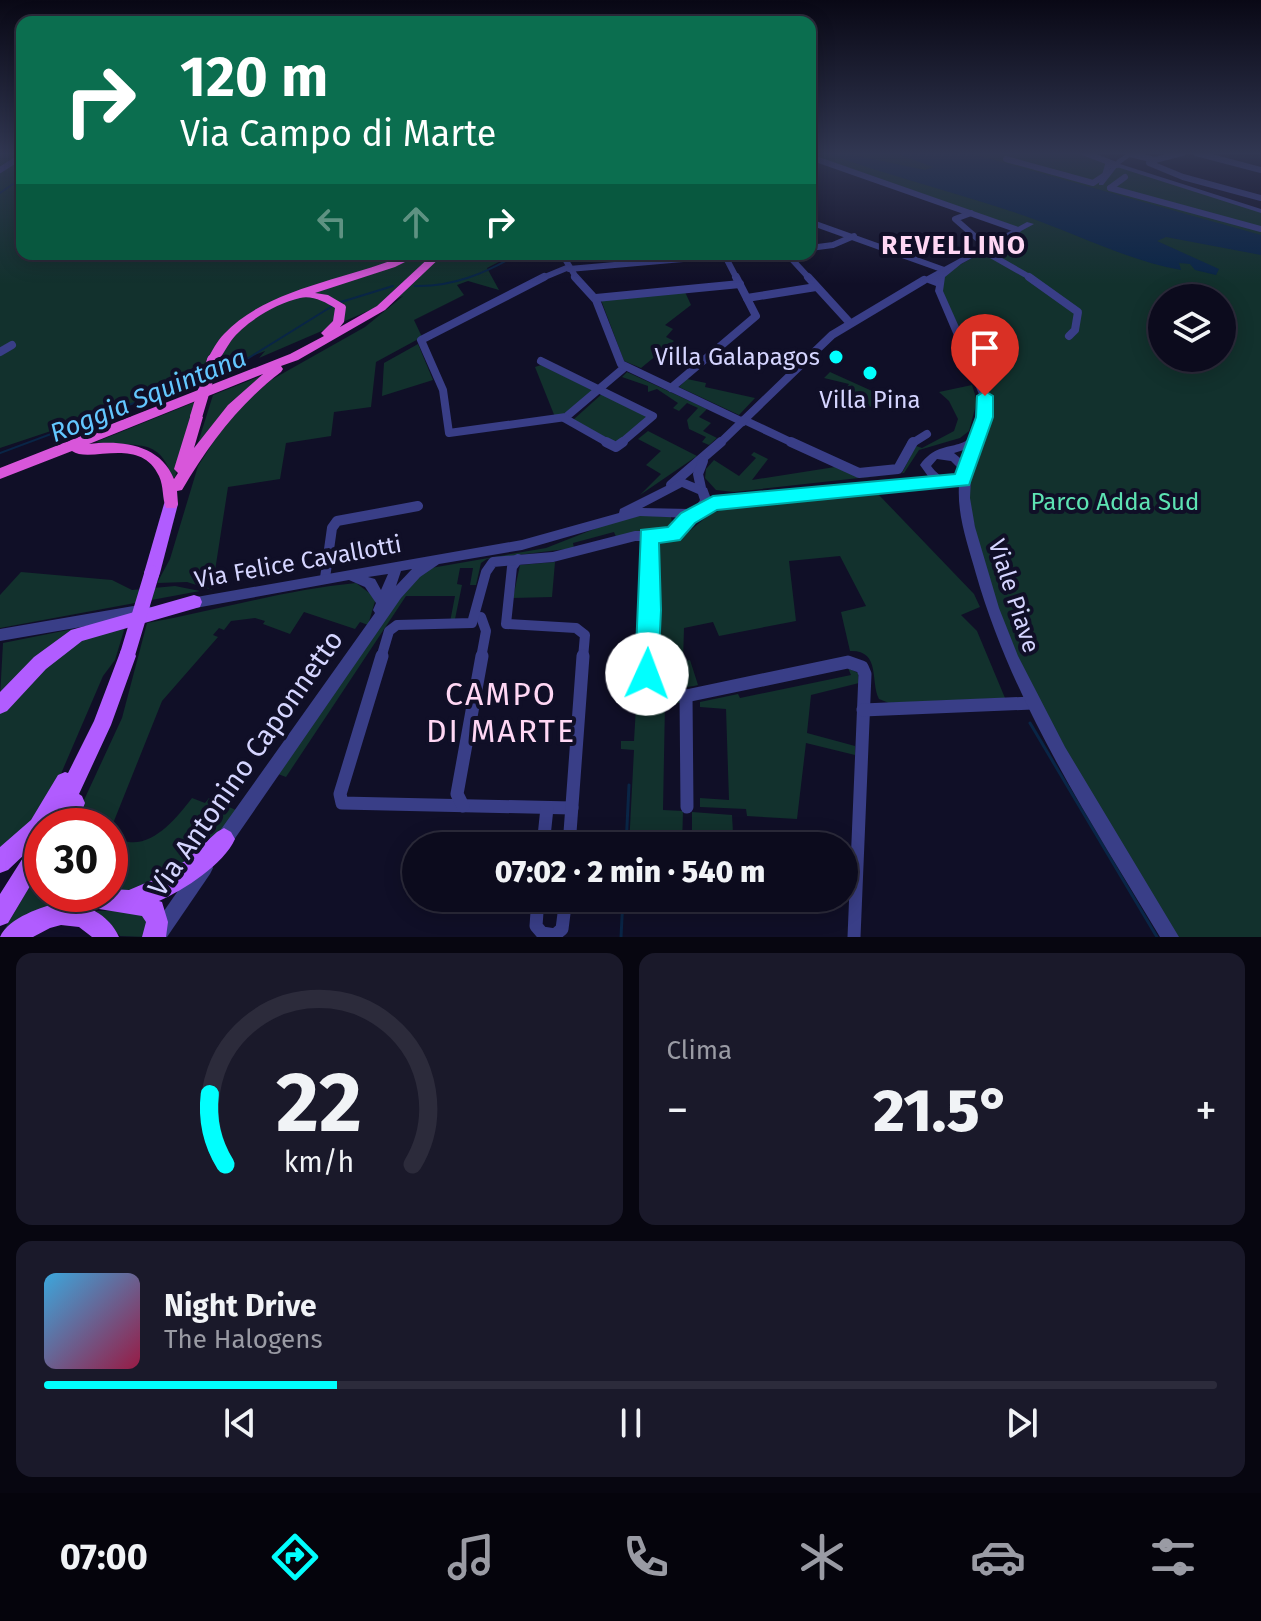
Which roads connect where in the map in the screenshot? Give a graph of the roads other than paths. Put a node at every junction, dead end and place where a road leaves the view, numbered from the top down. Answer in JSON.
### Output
{"nodes":[{"id":1,"x":919,"y":197,"type":"edge"},
{"id":2,"x":1149,"y":197,"type":"edge"},
{"id":3,"x":1217,"y":197,"type":"edge"},
{"id":4,"x":1261,"y":211,"type":"edge"},
{"id":5,"x":971,"y":213,"type":"junction"},
{"id":6,"x":816,"y":224,"type":"edge"},
{"id":7,"x":1030,"y":224,"type":"dead end"},
{"id":8,"x":1261,"y":229,"type":"edge"},
{"id":9,"x":1018,"y":230,"type":"junction"},
{"id":10,"x":854,"y":236,"type":"junction"},
{"id":11,"x":816,"y":247,"type":"edge"},
{"id":12,"x":984,"y":248,"type":"junction"},
{"id":13,"x":399,"y":260,"type":"edge"},
{"id":14,"x":425,"y":260,"type":"edge"},
{"id":15,"x":433,"y":260,"type":"edge"},
{"id":16,"x":565,"y":260,"type":"edge"},
{"id":17,"x":664,"y":260,"type":"edge"},
{"id":18,"x":727,"y":260,"type":"edge"},
{"id":19,"x":792,"y":260,"type":"edge"},
{"id":20,"x":569,"y":268,"type":"junction"},
{"id":21,"x":937,"y":280,"type":"junction"},
{"id":22,"x":740,"y":284,"type":"junction"},
{"id":23,"x":816,"y":287,"type":"junction"},
{"id":24,"x":296,"y":297,"type":"junction"},
{"id":25,"x":596,"y":298,"type":"junction"},
{"id":26,"x":747,"y":298,"type":"junction"},
{"id":27,"x":850,"y":323,"type":"junction"},
{"id":28,"x":327,"y":333,"type":"junction"},
{"id":29,"x":1069,"y":336,"type":"dead end"},
{"id":30,"x":12,"y":345,"type":"dead end"},
{"id":31,"x":0,"y":352,"type":"edge"},
{"id":32,"x":294,"y":357,"type":"junction"},
{"id":33,"x":541,"y":361,"type":"dead end"},
{"id":34,"x":625,"y":367,"type":"junction"},
{"id":35,"x":601,"y":388,"type":"junction"},
{"id":36,"x":671,"y":388,"type":"junction"},
{"id":37,"x":564,"y":418,"type":"junction"},
{"id":38,"x":743,"y":421,"type":"junction"},
{"id":39,"x":927,"y":434,"type":"dead end"},
{"id":40,"x":979,"y":436,"type":"junction"},
{"id":41,"x":941,"y":454,"type":"junction"},
{"id":42,"x":39,"y":459,"type":"junction"},
{"id":43,"x":703,"y":459,"type":"junction"},
{"id":44,"x":925,"y":465,"type":"junction"},
{"id":45,"x":0,"y":466,"type":"edge"},
{"id":46,"x":0,"y":474,"type":"edge"},
{"id":47,"x":966,"y":476,"type":"junction"},
{"id":48,"x":945,"y":482,"type":"junction"},
{"id":49,"x":903,"y":483,"type":"junction"},
{"id":50,"x":177,"y":486,"type":"junction"},
{"id":51,"x":668,"y":487,"type":"junction"},
{"id":52,"x":702,"y":490,"type":"junction"},
{"id":53,"x":739,"y":500,"type":"junction"},
{"id":54,"x":964,"y":500,"type":"junction"},
{"id":55,"x":171,"y":504,"type":"junction"},
{"id":56,"x":418,"y":506,"type":"dead end"},
{"id":57,"x":697,"y":511,"type":"junction"},
{"id":58,"x":674,"y":512,"type":"junction"},
{"id":59,"x":602,"y":522,"type":"junction"},
{"id":60,"x":678,"y":531,"type":"junction"},
{"id":61,"x":648,"y":536,"type":"junction"},
{"id":62,"x":445,"y":558,"type":"junction"},
{"id":63,"x":518,"y":559,"type":"junction"},
{"id":64,"x":397,"y":566,"type":"junction"},
{"id":65,"x":347,"y":575,"type":"junction"},
{"id":66,"x":325,"y":578,"type":"junction"},
{"id":67,"x":401,"y":587,"type":"junction"},
{"id":68,"x":382,"y":601,"type":"junction"},
{"id":69,"x":194,"y":602,"type":"junction"},
{"id":70,"x":506,"y":607,"type":"junction"},
{"id":71,"x":479,"y":614,"type":"junction"},
{"id":72,"x":377,"y":620,"type":"junction"},
{"id":73,"x":0,"y":635,"type":"edge"},
{"id":74,"x":686,"y":696,"type":"junction"},
{"id":75,"x":1032,"y":703,"type":"junction"},
{"id":76,"x":0,"y":705,"type":"edge"},
{"id":77,"x":863,"y":710,"type":"junction"},
{"id":78,"x":102,"y":725,"type":"junction"},
{"id":79,"x":464,"y":806,"type":"junction"},
{"id":80,"x":687,"y":807,"type":"dead end"},
{"id":81,"x":62,"y":808,"type":"edge"},
{"id":82,"x":74,"y":808,"type":"edge"},
{"id":83,"x":547,"y":808,"type":"junction"},
{"id":84,"x":572,"y":808,"type":"junction"},
{"id":85,"x":544,"y":832,"type":"edge"},
{"id":86,"x":570,"y":832,"type":"edge"},
{"id":87,"x":224,"y":839,"type":"junction"},
{"id":88,"x":0,"y":862,"type":"edge"},
{"id":89,"x":24,"y":876,"type":"edge"},
{"id":90,"x":130,"y":901,"type":"joint"},
{"id":91,"x":537,"y":912,"type":"edge"},
{"id":92,"x":564,"y":912,"type":"edge"},
{"id":93,"x":0,"y":915,"type":"edge"},
{"id":94,"x":12,"y":937,"type":"edge"},
{"id":95,"x":107,"y":937,"type":"edge"},
{"id":96,"x":155,"y":937,"type":"edge"},
{"id":97,"x":854,"y":937,"type":"edge"},
{"id":98,"x":1170,"y":937,"type":"edge"}],
"edges":[{"from":1,"to":5,"type":"street"},
{"from":2,"to":8,"type":"street"},
{"from":3,"to":4,"type":"street"},
{"from":5,"to":9,"type":"street"},
{"from":5,"to":12,"type":"street"},
{"from":6,"to":10,"type":"street"},
{"from":7,"to":9,"type":"street","name":"Via Felice Cavallotti"},
{"from":9,"to":12,"type":"street","name":"Via Felice Cavallotti"},
{"from":10,"to":11,"type":"street"},
{"from":10,"to":21,"type":"street"},
{"from":12,"to":21,"type":"street","name":"Via Felice Cavallotti"},
{"from":12,"to":29,"type":"street"},
{"from":13,"to":24,"type":"highway"},
{"from":14,"to":28,"type":"highway"},
{"from":15,"to":32,"type":"highway"},
{"from":16,"to":20,"type":"street"},
{"from":17,"to":20,"type":"street"},
{"from":18,"to":22,"type":"street"},
{"from":19,"to":23,"type":"street"},
{"from":20,"to":25,"type":"street"},
{"from":20,"to":37,"type":"street"},
{"from":21,"to":27,"type":"street","name":"Via Felice Cavallotti"},
{"from":21,"to":40,"type":"street","name":"Viale Piave"},
{"from":22,"to":25,"type":"street"},
{"from":22,"to":26,"type":"street"},
{"from":23,"to":26,"type":"street"},
{"from":23,"to":27,"type":"street"},
{"from":24,"to":28,"type":"highway"},
{"from":24,"to":50,"type":"highway","bridge":true},
{"from":25,"to":34,"type":"street"},
{"from":26,"to":36,"type":"street"},
{"from":27,"to":38,"type":"street","name":"Via Felice Cavallotti"},
{"from":28,"to":45,"type":"highway"},
{"from":30,"to":31,"type":"street"},
{"from":32,"to":42,"type":"highway"},
{"from":32,"to":50,"type":"highway"},
{"from":33,"to":35,"type":"street"},
{"from":34,"to":35,"type":"street"},
{"from":34,"to":36,"type":"street"},
{"from":35,"to":37,"type":"street"},
{"from":35,"to":37,"type":"street"},
{"from":36,"to":38,"type":"street"},
{"from":38,"to":39,"type":"street"},
{"from":38,"to":43,"type":"street","name":"Via Felice Cavallotti"},
{"from":40,"to":41,"type":"street"},
{"from":40,"to":47,"type":"street","name":"Viale Piave"},
{"from":41,"to":44,"type":"street"},
{"from":41,"to":47,"type":"street"},
{"from":42,"to":46,"type":"highway"},
{"from":42,"to":55,"type":"highway"},
{"from":43,"to":51,"type":"street","name":"Via Felice Cavallotti"},
{"from":43,"to":52,"type":"street"},
{"from":44,"to":48,"type":"street"},
{"from":44,"to":49,"type":"street"},
{"from":47,"to":48,"type":"street"},
{"from":47,"to":54,"type":"street","name":"Viale Piave"},
{"from":48,"to":49,"type":"street"},
{"from":48,"to":54,"type":"street"},
{"from":49,"to":53,"type":"street"},
{"from":50,"to":55,"type":"highway"},
{"from":51,"to":52,"type":"street"},
{"from":51,"to":58,"type":"street"},
{"from":51,"to":59,"type":"street","name":"Via Felice Cavallotti"},
{"from":52,"to":53,"type":"street"},
{"from":52,"to":57,"type":"street"},
{"from":53,"to":57,"type":"street","name":"Via Felice Cavallotti"},
{"from":54,"to":75,"type":"street","name":"Viale Piave"},
{"from":55,"to":78,"type":"main road","bridge":true},
{"from":56,"to":66,"type":"street"},
{"from":57,"to":58,"type":"street","name":"Via Felice Cavallotti"},
{"from":57,"to":60,"type":"street"},
{"from":58,"to":59,"type":"street","name":"Via Felice Cavallotti"},
{"from":58,"to":60,"type":"street"},
{"from":59,"to":62,"type":"street","name":"Via Felice Cavallotti"},
{"from":60,"to":61,"type":"street"},
{"from":61,"to":63,"type":"street"},
{"from":61,"to":74,"type":"street"},
{"from":62,"to":64,"type":"street","name":"Via Felice Cavallotti"},
{"from":62,"to":67,"type":"street","name":"Via Antonino Caponnetto"},
{"from":63,"to":70,"type":"street"},
{"from":63,"to":71,"type":"street"},
{"from":64,"to":65,"type":"street","name":"Via Felice Cavallotti"},
{"from":64,"to":67,"type":"street"},
{"from":64,"to":68,"type":"street","name":"Via Antonino Caponnetto"},
{"from":65,"to":66,"type":"street","name":"Via Felice Cavallotti"},
{"from":65,"to":68,"type":"street"},
{"from":66,"to":69,"type":"street","name":"Via Felice Cavallotti"},
{"from":67,"to":72,"type":"street","name":"Via Antonino Caponnetto"},
{"from":68,"to":72,"type":"street","name":"Via Antonino Caponnetto"},
{"from":69,"to":73,"type":"street","name":"Via Felice Cavallotti"},
{"from":69,"to":76,"type":"main road"},
{"from":70,"to":71,"type":"street"},
{"from":70,"to":84,"type":"street"},
{"from":71,"to":79,"type":"street"},
{"from":71,"to":79,"type":"street"},
{"from":72,"to":87,"type":"street","name":"Via Antonino Caponnetto"},
{"from":74,"to":77,"type":"street"},
{"from":74,"to":80,"type":"street"},
{"from":75,"to":77,"type":"street"},
{"from":75,"to":98,"type":"street","name":"Viale Piave"},
{"from":77,"to":97,"type":"street"},
{"from":78,"to":81,"type":"main road"},
{"from":78,"to":82,"type":"main road"},
{"from":78,"to":88,"type":"main road"},
{"from":79,"to":83,"type":"street"},
{"from":83,"to":84,"type":"street"},
{"from":83,"to":85,"type":"street"},
{"from":84,"to":86,"type":"street"},
{"from":87,"to":90,"type":"main road"},
{"from":87,"to":96,"type":"street","name":"Via Antonino Caponnetto"},
{"from":89,"to":93,"type":"main road"},
{"from":90,"to":96,"type":"main road"},
{"from":91,"to":92,"type":"street"},
{"from":94,"to":95,"type":"main road"}]}
